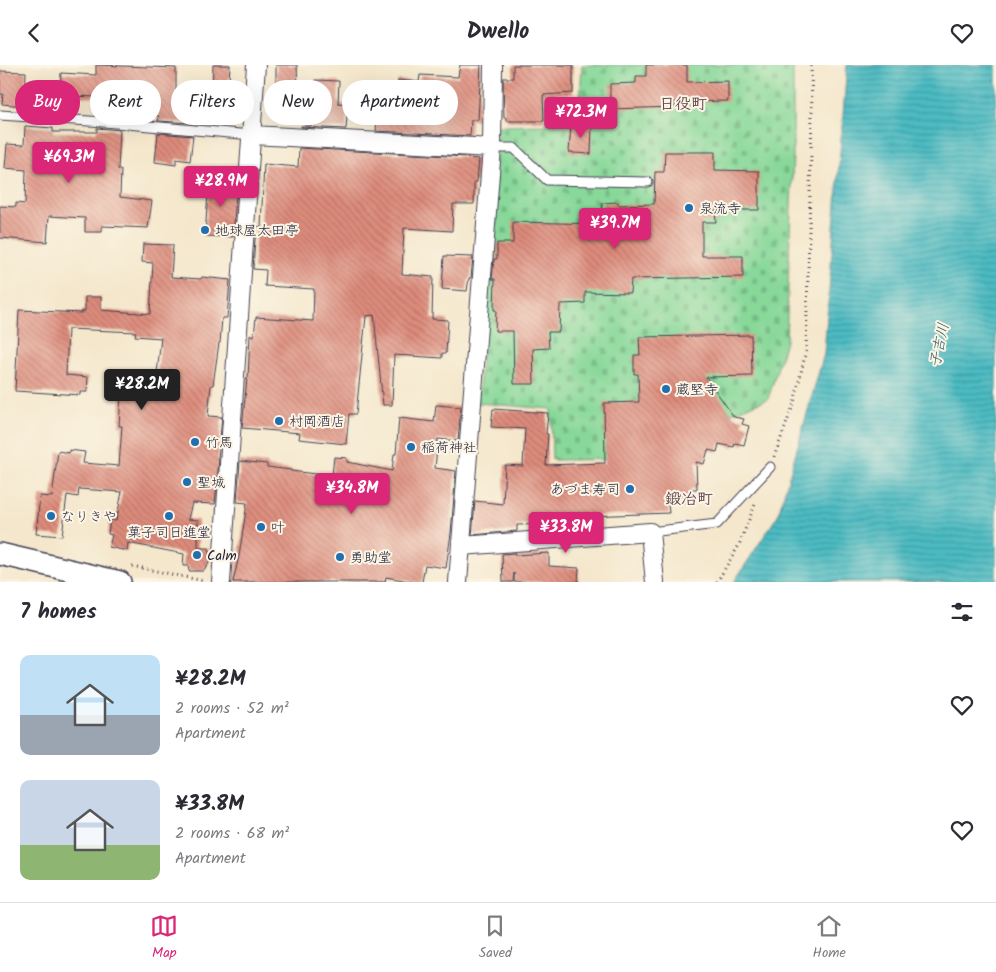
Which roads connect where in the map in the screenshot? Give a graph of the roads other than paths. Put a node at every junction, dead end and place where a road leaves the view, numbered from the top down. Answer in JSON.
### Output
{"nodes":[{"id":1,"x":256,"y":65,"type":"edge"},
{"id":2,"x":493,"y":65,"type":"edge"},
{"id":3,"x":0,"y":115,"type":"edge"},
{"id":4,"x":252,"y":135,"type":"junction"},
{"id":5,"x":492,"y":147,"type":"junction"},
{"id":6,"x":648,"y":181,"type":"dead end"},
{"id":7,"x":770,"y":467,"type":"road end"},
{"id":8,"x":650,"y":532,"type":"junction"},
{"id":9,"x":461,"y":546,"type":"junction"},
{"id":10,"x":0,"y":554,"type":"edge"},
{"id":11,"x":120,"y":582,"type":"edge"},
{"id":12,"x":222,"y":582,"type":"edge"},
{"id":13,"x":458,"y":582,"type":"edge"},
{"id":14,"x":655,"y":582,"type":"edge"}],
"edges":[{"from":1,"to":4,"type":"street"},
{"from":2,"to":5,"type":"street"},
{"from":3,"to":4,"type":"lane"},
{"from":4,"to":5,"type":"street"},
{"from":4,"to":12,"type":"street"},
{"from":5,"to":6,"type":"lane"},
{"from":5,"to":9,"type":"street"},
{"from":7,"to":8,"type":"lane"},
{"from":8,"to":9,"type":"street"},
{"from":8,"to":14,"type":"street"},
{"from":9,"to":13,"type":"street"},
{"from":10,"to":11,"type":"street"}]}
